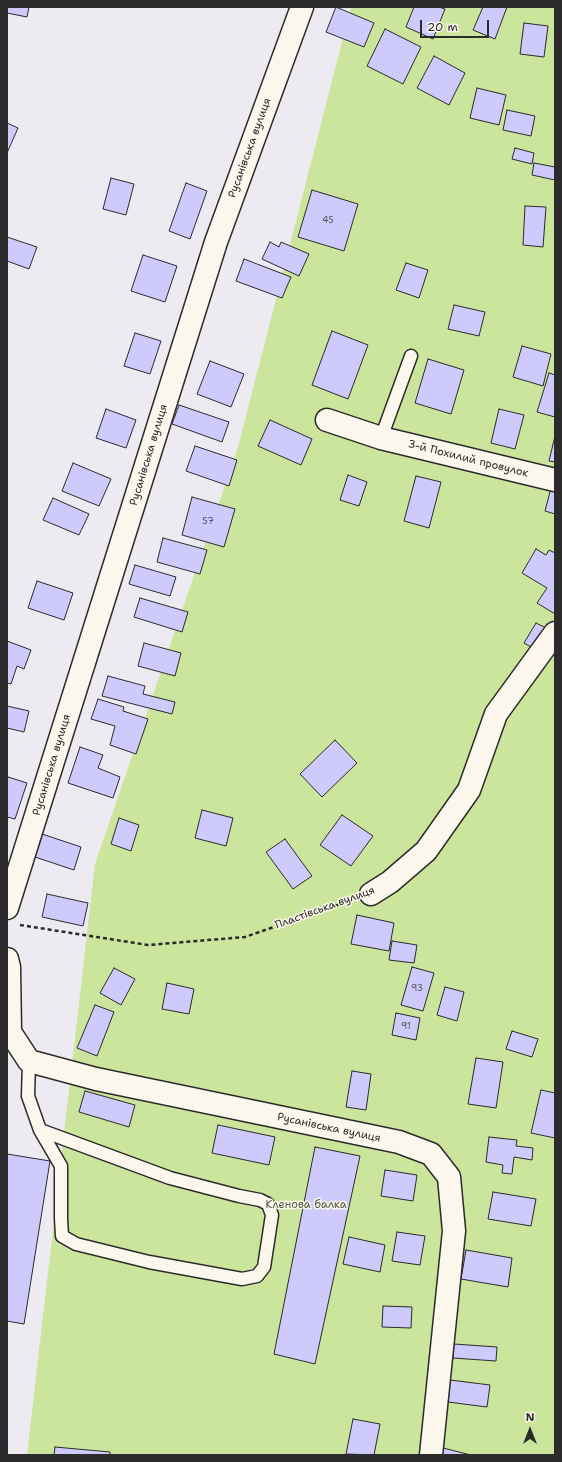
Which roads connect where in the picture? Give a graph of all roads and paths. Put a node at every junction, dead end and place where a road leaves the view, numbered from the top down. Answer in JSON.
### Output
{"nodes":[{"id":1,"x":302,"y":7,"type":"edge"},
{"id":2,"x":411,"y":356,"type":"dead end"},
{"id":3,"x":327,"y":420,"type":"dead end"},
{"id":4,"x":382,"y":438,"type":"junction"},
{"id":5,"x":555,"y":480,"type":"edge"},
{"id":6,"x":555,"y":633,"type":"edge"},
{"id":7,"x":371,"y":894,"type":"joint"},
{"id":8,"x":11,"y":916,"type":"edge"},
{"id":9,"x":7,"y":959,"type":"edge"},
{"id":10,"x":29,"y":1060,"type":"junction"},
{"id":11,"x":40,"y":1130,"type":"junction"},
{"id":12,"x":431,"y":1455,"type":"edge"}],
"edges":[{"from":1,"to":8,"type":"street","name":"Русанівська вулиця"},
{"from":2,"to":4,"type":"lane"},
{"from":3,"to":4,"type":"street","name":"3-й Похилий провулок"},
{"from":4,"to":5,"type":"street","name":"3-й Похилий провулок"},
{"from":6,"to":7,"type":"street","name":"Пластівська вулиця"},
{"from":7,"to":8,"type":"path","name":"Пластівська вулиця"},
{"from":9,"to":10,"type":"street"},
{"from":10,"to":11,"type":"lane"},
{"from":10,"to":12,"type":"street","name":"Русанівська вулиця"},
{"from":11,"to":11,"type":"lane"}]}
